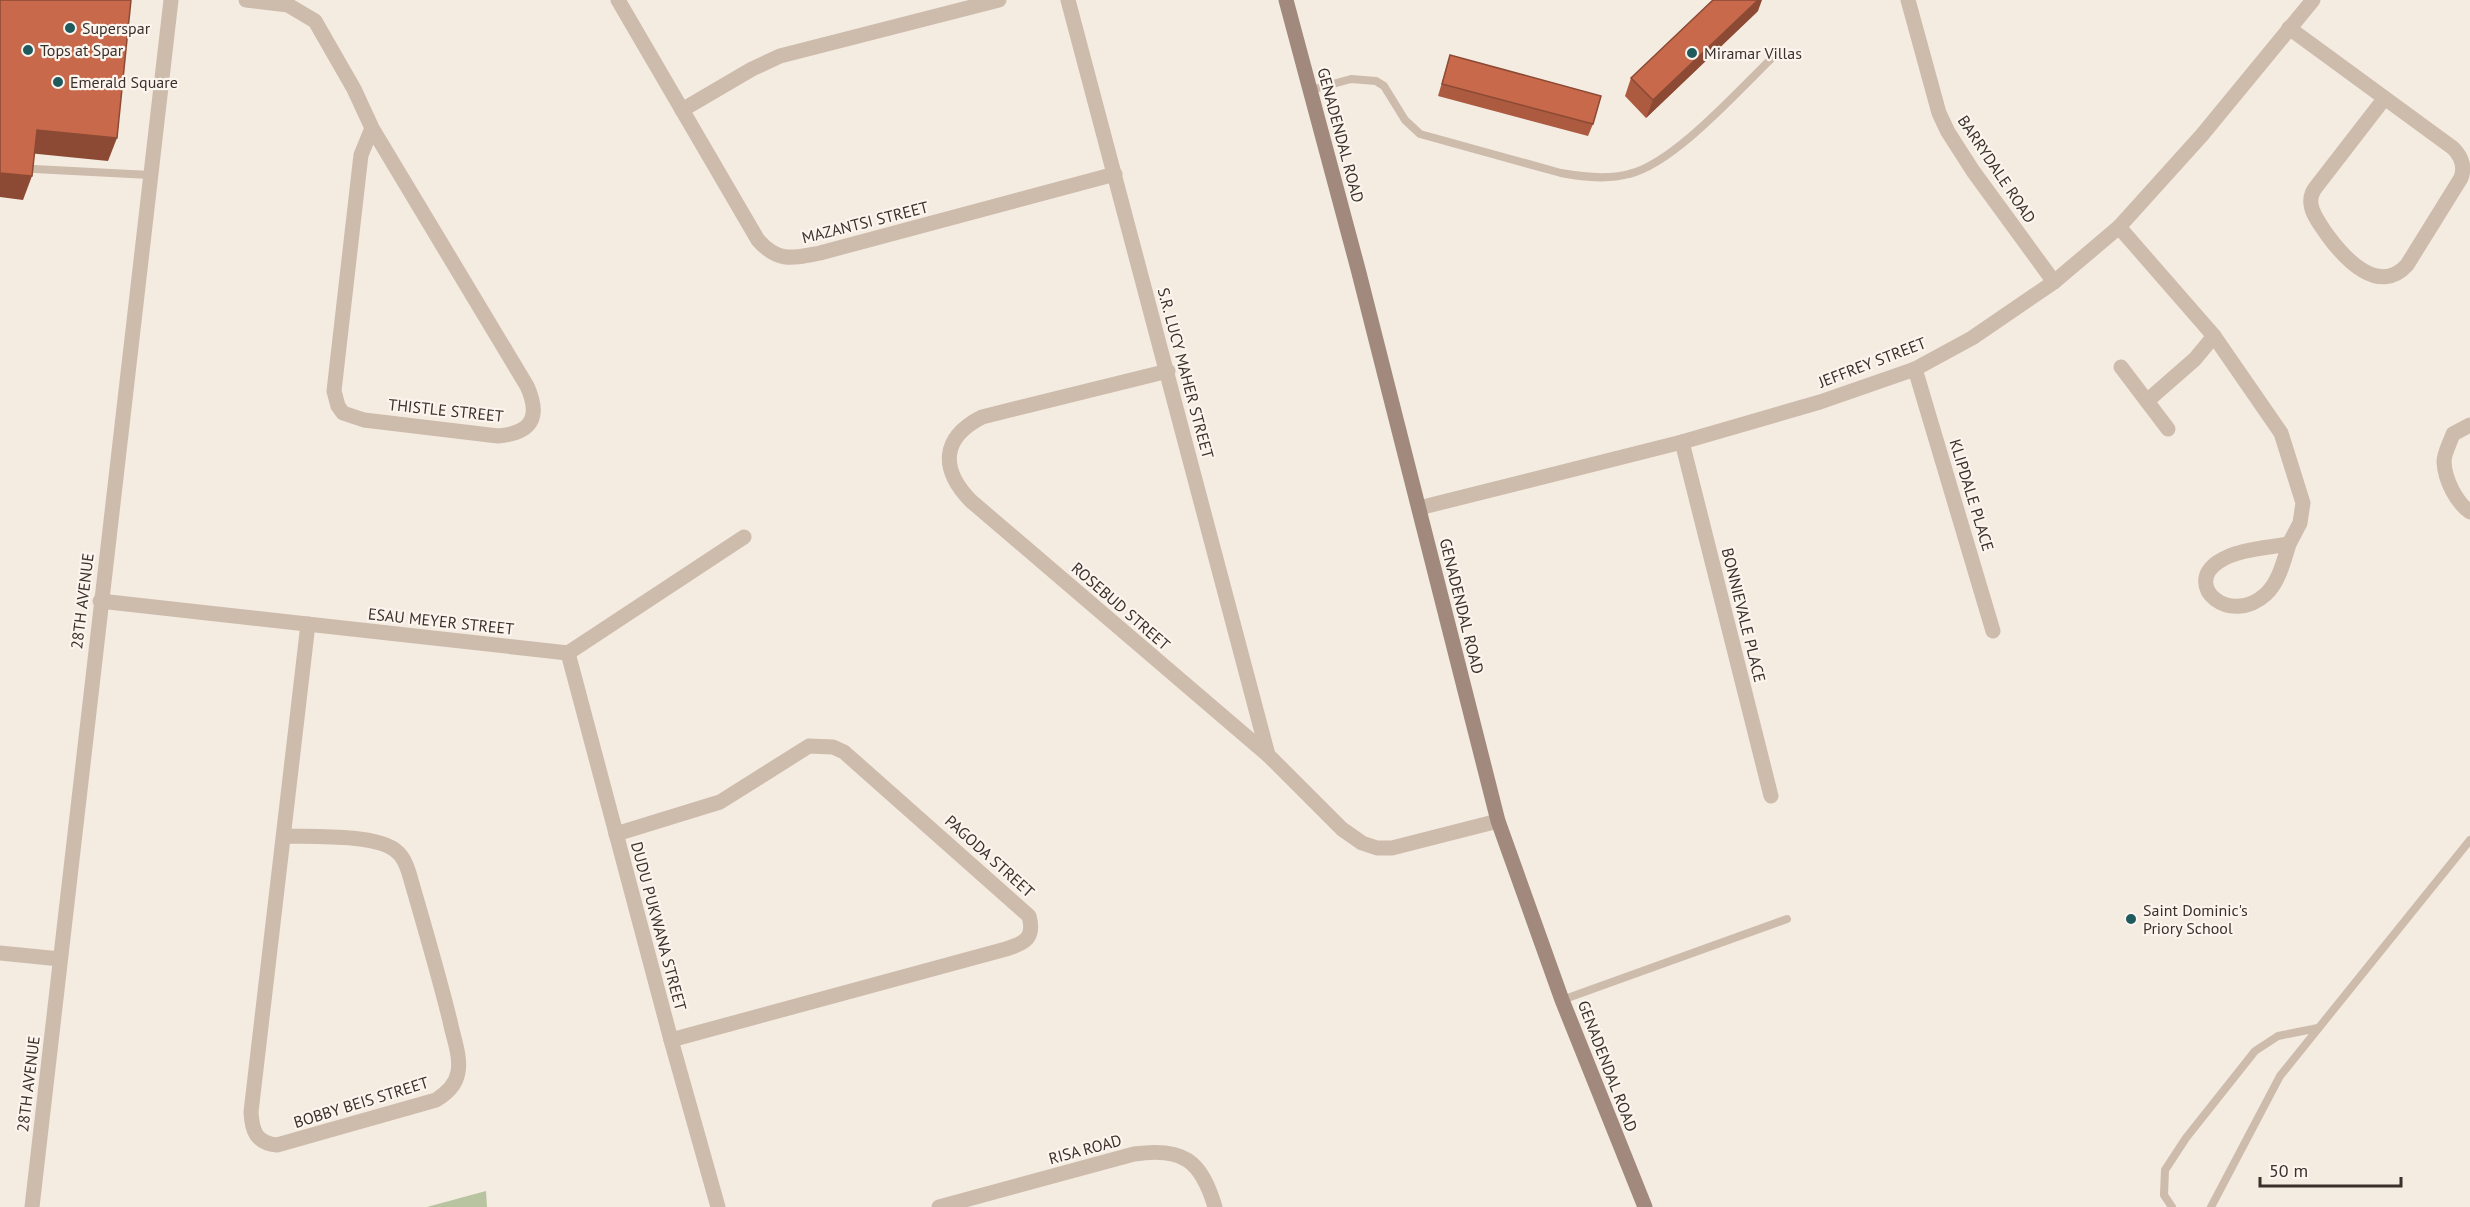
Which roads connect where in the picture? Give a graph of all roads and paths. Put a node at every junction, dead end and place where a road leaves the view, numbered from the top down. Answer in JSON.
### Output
{"nodes":[{"id":1,"x":171,"y":0,"type":"edge"},
{"id":2,"x":246,"y":0,"type":"edge"},
{"id":3,"x":618,"y":0,"type":"edge"},
{"id":4,"x":999,"y":0,"type":"edge"},
{"id":5,"x":1068,"y":0,"type":"edge"},
{"id":6,"x":1286,"y":0,"type":"edge"},
{"id":7,"x":1908,"y":0,"type":"edge"},
{"id":8,"x":2313,"y":0,"type":"edge"},
{"id":9,"x":2289,"y":28,"type":"junction"},
{"id":10,"x":1772,"y":59,"type":"dead end"},
{"id":11,"x":1311,"y":90,"type":"junction"},
{"id":12,"x":2384,"y":99,"type":"junction"},
{"id":13,"x":682,"y":110,"type":"junction"},
{"id":14,"x":372,"y":128,"type":"junction"},
{"id":15,"x":34,"y":169,"type":"edge"},
{"id":16,"x":1115,"y":174,"type":"junction"},
{"id":17,"x":150,"y":175,"type":"junction"},
{"id":18,"x":2119,"y":227,"type":"junction"},
{"id":19,"x":2054,"y":282,"type":"junction"},
{"id":20,"x":2214,"y":336,"type":"junction"},
{"id":21,"x":2121,"y":367,"type":"dead end"},
{"id":22,"x":1915,"y":369,"type":"junction"},
{"id":23,"x":1168,"y":371,"type":"junction"},
{"id":24,"x":2147,"y":401,"type":"junction"},
{"id":25,"x":2470,"y":425,"type":"edge"},
{"id":26,"x":2168,"y":429,"type":"dead end"},
{"id":27,"x":1682,"y":442,"type":"junction"},
{"id":28,"x":1419,"y":508,"type":"junction"},
{"id":29,"x":2470,"y":512,"type":"edge"},
{"id":30,"x":744,"y":537,"type":"dead end"},
{"id":31,"x":2289,"y":544,"type":"junction"},
{"id":32,"x":100,"y":601,"type":"junction"},
{"id":33,"x":308,"y":624,"type":"junction"},
{"id":34,"x":1994,"y":631,"type":"dead end"},
{"id":35,"x":568,"y":653,"type":"junction"},
{"id":36,"x":1268,"y":755,"type":"junction"},
{"id":37,"x":1771,"y":796,"type":"dead end"},
{"id":38,"x":1498,"y":821,"type":"junction"},
{"id":39,"x":616,"y":834,"type":"junction"},
{"id":40,"x":284,"y":836,"type":"junction"},
{"id":41,"x":2470,"y":840,"type":"edge"},
{"id":42,"x":1787,"y":919,"type":"dead end"},
{"id":43,"x":0,"y":953,"type":"edge"},
{"id":44,"x":60,"y":959,"type":"junction"},
{"id":45,"x":1562,"y":1000,"type":"junction"},
{"id":46,"x":2318,"y":1028,"type":"junction"},
{"id":47,"x":671,"y":1040,"type":"junction"},
{"id":48,"x":32,"y":1207,"type":"edge"},
{"id":49,"x":718,"y":1207,"type":"edge"},
{"id":50,"x":939,"y":1207,"type":"edge"},
{"id":51,"x":1215,"y":1207,"type":"edge"},
{"id":52,"x":1645,"y":1207,"type":"edge"},
{"id":53,"x":2172,"y":1207,"type":"edge"},
{"id":54,"x":2211,"y":1207,"type":"edge"}],
"edges":[{"from":1,"to":17,"type":"street","name":"28TH AVENUE"},
{"from":2,"to":14,"type":"street","name":"THISTLE STREET"},
{"from":3,"to":13,"type":"street","name":"MAZANTSI STREET"},
{"from":4,"to":13,"type":"street"},
{"from":5,"to":16,"type":"street","name":"S.R. LUCY MAHER STREET"},
{"from":6,"to":11,"type":"street","name":"GENADENDAL ROAD"},
{"from":7,"to":19,"type":"street","name":"BARRYDALE ROAD"},
{"from":8,"to":9,"type":"street","name":"JEFFREY STREET"},
{"from":9,"to":12,"type":"street"},
{"from":9,"to":18,"type":"street","name":"JEFFREY STREET"},
{"from":10,"to":11,"type":"lane"},
{"from":11,"to":28,"type":"street","name":"GENADENDAL ROAD"},
{"from":12,"to":12,"type":"street"},
{"from":13,"to":16,"type":"street","name":"MAZANTSI STREET"},
{"from":14,"to":14,"type":"street","name":"THISTLE STREET"},
{"from":15,"to":17,"type":"lane"},
{"from":16,"to":23,"type":"street","name":"S.R. LUCY MAHER STREET"},
{"from":17,"to":32,"type":"street","name":"28TH AVENUE"},
{"from":18,"to":19,"type":"street","name":"JEFFREY STREET"},
{"from":18,"to":20,"type":"street"},
{"from":19,"to":22,"type":"street","name":"JEFFREY STREET"},
{"from":20,"to":24,"type":"street"},
{"from":20,"to":31,"type":"street"},
{"from":21,"to":24,"type":"street"},
{"from":22,"to":27,"type":"street","name":"JEFFREY STREET"},
{"from":22,"to":34,"type":"street","name":"KLIPDALE PLACE"},
{"from":23,"to":36,"type":"street","name":"S.R. LUCY MAHER STREET"},
{"from":23,"to":36,"type":"street","name":"ROSEBUD STREET"},
{"from":24,"to":26,"type":"street"},
{"from":25,"to":29,"type":"street"},
{"from":27,"to":28,"type":"street","name":"JEFFREY STREET"},
{"from":27,"to":37,"type":"street","name":"BONNIEVALE PLACE"},
{"from":28,"to":38,"type":"street","name":"GENADENDAL ROAD"},
{"from":30,"to":35,"type":"street"},
{"from":31,"to":31,"type":"street"},
{"from":32,"to":33,"type":"street","name":"ESAU MEYER STREET"},
{"from":32,"to":44,"type":"street","name":"28TH AVENUE"},
{"from":33,"to":35,"type":"street","name":"ESAU MEYER STREET"},
{"from":33,"to":40,"type":"street","name":"BOBBY BEIS STREET"},
{"from":35,"to":39,"type":"street","name":"DUDU PUKWANA STREET"},
{"from":36,"to":38,"type":"street","name":"ROSEBUD STREET"},
{"from":38,"to":45,"type":"street","name":"GENADENDAL ROAD"},
{"from":39,"to":47,"type":"street","name":"DUDU PUKWANA STREET"},
{"from":39,"to":47,"type":"street","name":"PAGODA STREET"},
{"from":40,"to":40,"type":"street","name":"BOBBY BEIS STREET"},
{"from":41,"to":46,"type":"lane"},
{"from":42,"to":45,"type":"lane"},
{"from":43,"to":44,"type":"street"},
{"from":44,"to":48,"type":"street","name":"28TH AVENUE"},
{"from":45,"to":52,"type":"street","name":"GENADENDAL ROAD"},
{"from":46,"to":53,"type":"lane"},
{"from":46,"to":54,"type":"lane"},
{"from":47,"to":49,"type":"street","name":"DUDU PUKWANA STREET"},
{"from":50,"to":51,"type":"street","name":"RISA ROAD"}]}
